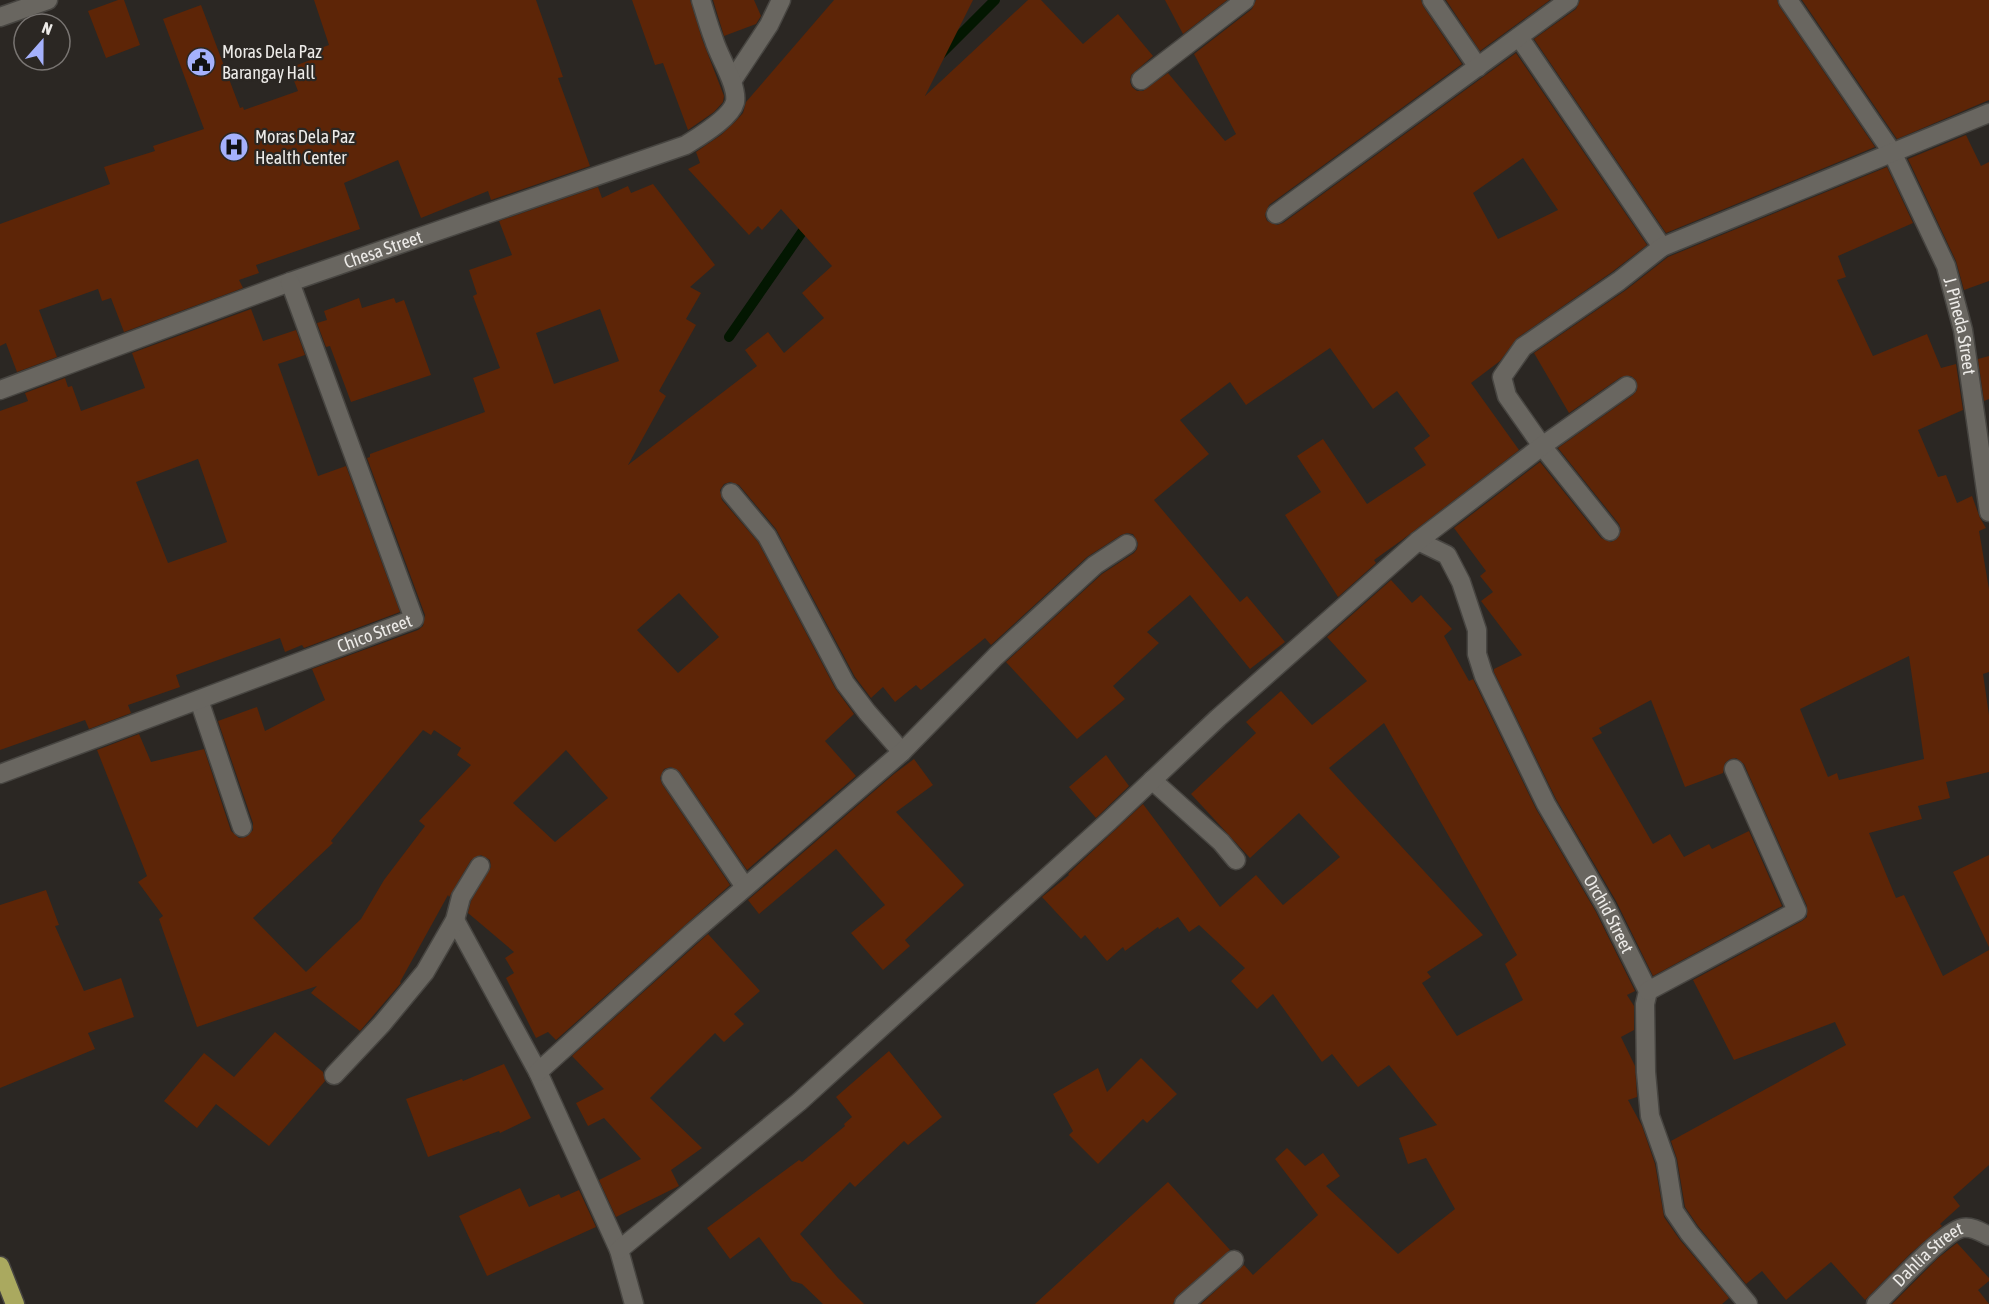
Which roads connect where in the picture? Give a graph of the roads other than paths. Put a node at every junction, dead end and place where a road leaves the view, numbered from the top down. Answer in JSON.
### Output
{"nodes":[{"id":1,"x":48,"y":0,"type":"edge"},
{"id":2,"x":701,"y":0,"type":"edge"},
{"id":3,"x":781,"y":0,"type":"edge"},
{"id":4,"x":1245,"y":0,"type":"edge"},
{"id":5,"x":1431,"y":0,"type":"edge"},
{"id":6,"x":1569,"y":0,"type":"edge"},
{"id":7,"x":1788,"y":0,"type":"edge"},
{"id":8,"x":0,"y":17,"type":"edge"},
{"id":9,"x":1519,"y":37,"type":"junction"},
{"id":10,"x":1478,"y":67,"type":"junction"},
{"id":11,"x":1141,"y":80,"type":"dead end"},
{"id":12,"x":732,"y":81,"type":"junction"},
{"id":13,"x":1989,"y":113,"type":"edge"},
{"id":14,"x":1892,"y":152,"type":"junction"},
{"id":15,"x":1276,"y":214,"type":"dead end"},
{"id":16,"x":1662,"y":247,"type":"junction"},
{"id":17,"x":290,"y":282,"type":"junction"},
{"id":18,"x":1627,"y":386,"type":"dead end"},
{"id":19,"x":0,"y":390,"type":"edge"},
{"id":20,"x":1542,"y":446,"type":"junction"},
{"id":21,"x":731,"y":493,"type":"dead end"},
{"id":22,"x":1989,"y":512,"type":"edge"},
{"id":23,"x":1610,"y":531,"type":"dead end"},
{"id":24,"x":1418,"y":541,"type":"junction"},
{"id":25,"x":1127,"y":544,"type":"dead end"},
{"id":26,"x":199,"y":700,"type":"junction"},
{"id":27,"x":902,"y":752,"type":"junction"},
{"id":28,"x":1734,"y":769,"type":"dead end"},
{"id":29,"x":0,"y":774,"type":"edge"},
{"id":30,"x":670,"y":778,"type":"dead end"},
{"id":31,"x":1152,"y":780,"type":"junction"},
{"id":32,"x":242,"y":827,"type":"dead end"},
{"id":33,"x":1236,"y":860,"type":"dead end"},
{"id":34,"x":480,"y":866,"type":"dead end"},
{"id":35,"x":746,"y":887,"type":"junction"},
{"id":36,"x":455,"y":920,"type":"junction"},
{"id":37,"x":1648,"y":991,"type":"junction"},
{"id":38,"x":538,"y":1072,"type":"junction"},
{"id":39,"x":334,"y":1075,"type":"dead end"},
{"id":40,"x":1989,"y":1236,"type":"edge"},
{"id":41,"x":618,"y":1250,"type":"junction"},
{"id":42,"x":1234,"y":1260,"type":"dead end"},
{"id":43,"x":0,"y":1266,"type":"edge"},
{"id":44,"x":10,"y":1303,"type":"edge"},
{"id":45,"x":634,"y":1304,"type":"edge"},
{"id":46,"x":1184,"y":1304,"type":"edge"},
{"id":47,"x":1748,"y":1304,"type":"edge"},
{"id":48,"x":1876,"y":1304,"type":"edge"}],
"edges":[{"from":1,"to":8,"type":"street"},
{"from":2,"to":12,"type":"street"},
{"from":3,"to":12,"type":"street"},
{"from":4,"to":11,"type":"street"},
{"from":5,"to":10,"type":"street"},
{"from":6,"to":9,"type":"street"},
{"from":7,"to":14,"type":"street","name":"J. Pineda Street"},
{"from":9,"to":10,"type":"street"},
{"from":9,"to":16,"type":"street"},
{"from":10,"to":15,"type":"street"},
{"from":12,"to":17,"type":"street","name":"Chesa Street"},
{"from":13,"to":14,"type":"street"},
{"from":14,"to":16,"type":"street"},
{"from":14,"to":22,"type":"street","name":"J. Pineda Street"},
{"from":16,"to":20,"type":"street"},
{"from":17,"to":19,"type":"street","name":"Chesa Street"},
{"from":17,"to":26,"type":"street","name":"Chico Street"},
{"from":18,"to":20,"type":"street"},
{"from":20,"to":23,"type":"street"},
{"from":20,"to":24,"type":"street"},
{"from":21,"to":27,"type":"street"},
{"from":24,"to":31,"type":"street"},
{"from":24,"to":37,"type":"street","name":"Orchid Street"},
{"from":25,"to":27,"type":"street"},
{"from":26,"to":29,"type":"street","name":"Chico Street"},
{"from":26,"to":32,"type":"street"},
{"from":27,"to":35,"type":"street"},
{"from":28,"to":37,"type":"street"},
{"from":30,"to":35,"type":"street"},
{"from":31,"to":33,"type":"street"},
{"from":31,"to":41,"type":"street"},
{"from":34,"to":36,"type":"street"},
{"from":35,"to":38,"type":"street"},
{"from":36,"to":38,"type":"street"},
{"from":36,"to":39,"type":"street"},
{"from":37,"to":47,"type":"street"},
{"from":38,"to":41,"type":"street"},
{"from":40,"to":48,"type":"street","name":"Dahlia Street"},
{"from":41,"to":45,"type":"street"},
{"from":42,"to":46,"type":"street"},
{"from":43,"to":44,"type":"highway"}]}
